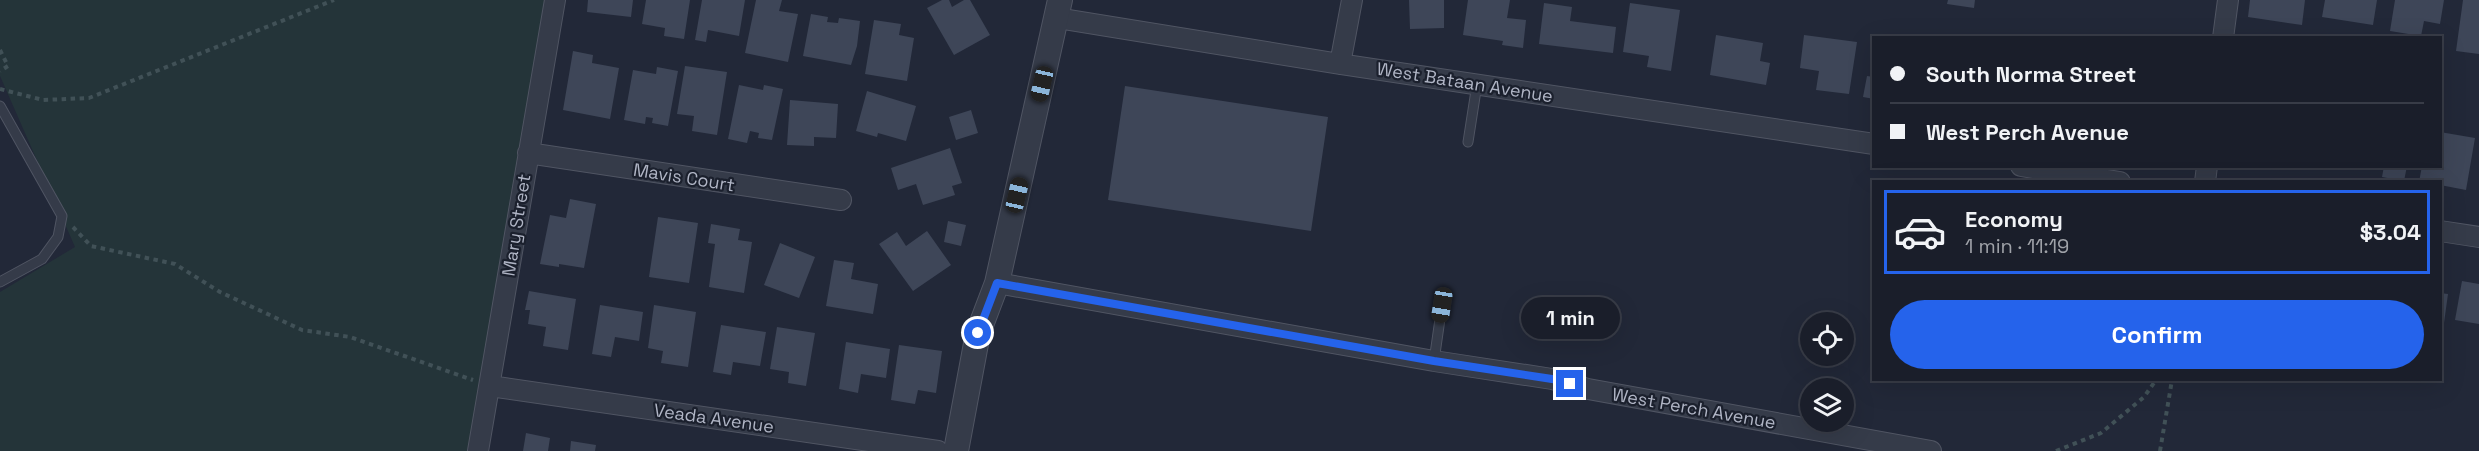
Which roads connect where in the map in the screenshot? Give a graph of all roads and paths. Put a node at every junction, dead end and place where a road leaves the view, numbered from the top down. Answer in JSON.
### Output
{"nodes":[{"id":1,"x":334,"y":0,"type":"edge"},
{"id":2,"x":555,"y":0,"type":"edge"},
{"id":3,"x":1352,"y":0,"type":"edge"},
{"id":4,"x":2228,"y":0,"type":"edge"},
{"id":5,"x":1058,"y":9,"type":"edge"},
{"id":6,"x":2223,"y":36,"type":"edge"},
{"id":7,"x":0,"y":50,"type":"edge"},
{"id":8,"x":1340,"y":64,"type":"junction"},
{"id":9,"x":0,"y":71,"type":"edge"},
{"id":10,"x":1477,"y":84,"type":"junction"},
{"id":11,"x":0,"y":89,"type":"edge"},
{"id":12,"x":0,"y":106,"type":"edge"},
{"id":13,"x":1468,"y":142,"type":"dead end"},
{"id":14,"x":1872,"y":144,"type":"edge"},
{"id":15,"x":528,"y":153,"type":"junction"},
{"id":16,"x":2033,"y":168,"type":"edge"},
{"id":17,"x":2108,"y":180,"type":"edge"},
{"id":18,"x":841,"y":200,"type":"dead end"},
{"id":19,"x":62,"y":216,"type":"junction"},
{"id":20,"x":2442,"y":231,"type":"edge"},
{"id":21,"x":2479,"y":237,"type":"edge"},
{"id":22,"x":0,"y":282,"type":"edge"},
{"id":23,"x":997,"y":283,"type":"junction"},
{"id":24,"x":1442,"y":305,"type":"dead end"},
{"id":25,"x":1434,"y":361,"type":"junction"},
{"id":26,"x":2155,"y":381,"type":"edge"},
{"id":27,"x":2172,"y":381,"type":"edge"},
{"id":28,"x":490,"y":386,"type":"junction"},
{"id":29,"x":478,"y":451,"type":"edge"},
{"id":30,"x":938,"y":451,"type":"edge"},
{"id":31,"x":956,"y":451,"type":"edge"},
{"id":32,"x":1931,"y":451,"type":"edge"},
{"id":33,"x":2056,"y":451,"type":"edge"},
{"id":34,"x":2160,"y":451,"type":"edge"}],
"edges":[{"from":1,"to":11,"type":"path"},
{"from":2,"to":15,"type":"street","name":"Mary Street"},
{"from":3,"to":8,"type":"street"},
{"from":4,"to":6,"type":"street"},
{"from":5,"to":8,"type":"street","name":"West Bataan Avenue"},
{"from":5,"to":23,"type":"street"},
{"from":7,"to":9,"type":"path"},
{"from":8,"to":10,"type":"street","name":"West Bataan Avenue"},
{"from":10,"to":13,"type":"lane"},
{"from":10,"to":14,"type":"street","name":"West Bataan Avenue"},
{"from":12,"to":19,"type":"lane"},
{"from":15,"to":18,"type":"street","name":"Mavis Court"},
{"from":15,"to":28,"type":"street","name":"Mary Street"},
{"from":16,"to":17,"type":"street"},
{"from":19,"to":22,"type":"lane"},
{"from":19,"to":28,"type":"path"},
{"from":20,"to":21,"type":"street"},
{"from":23,"to":25,"type":"street","name":"West Perch Avenue"},
{"from":23,"to":31,"type":"street"},
{"from":24,"to":25,"type":"lane"},
{"from":25,"to":32,"type":"street","name":"West Perch Avenue"},
{"from":26,"to":33,"type":"path"},
{"from":27,"to":34,"type":"path"},
{"from":28,"to":29,"type":"street","name":"Mary Street"},
{"from":28,"to":30,"type":"street","name":"Veada Avenue"}]}
